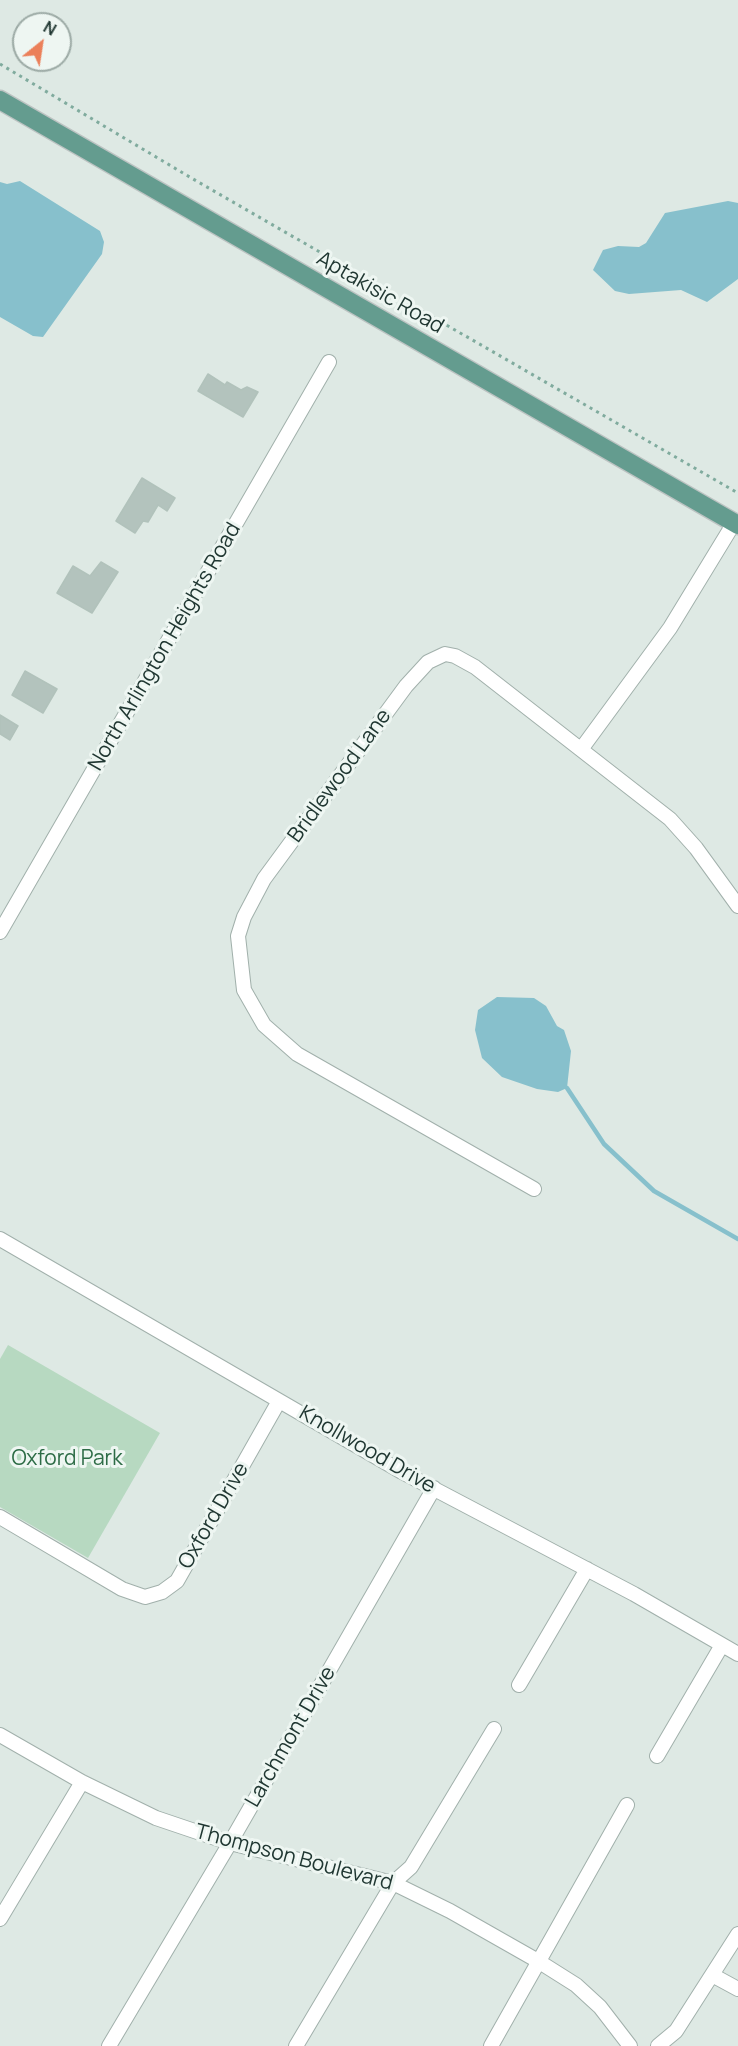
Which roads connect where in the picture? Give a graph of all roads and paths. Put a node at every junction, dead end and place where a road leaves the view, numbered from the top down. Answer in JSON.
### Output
{"nodes":[{"id":1,"x":0,"y":64,"type":"edge"},
{"id":2,"x":0,"y":100,"type":"edge"},
{"id":3,"x":329,"y":362,"type":"dead end"},
{"id":4,"x":738,"y":492,"type":"edge"},
{"id":5,"x":736,"y":524,"type":"edge"},
{"id":6,"x":582,"y":748,"type":"junction"},
{"id":7,"x":738,"y":906,"type":"edge"},
{"id":8,"x":0,"y":932,"type":"edge"},
{"id":9,"x":534,"y":1189,"type":"dead end"},
{"id":10,"x":0,"y":1239,"type":"edge"},
{"id":11,"x":279,"y":1401,"type":"junction"},
{"id":12,"x":434,"y":1488,"type":"junction"},
{"id":13,"x":0,"y":1517,"type":"edge"},
{"id":14,"x":587,"y":1569,"type":"junction"},
{"id":15,"x":722,"y":1645,"type":"junction"},
{"id":16,"x":738,"y":1654,"type":"edge"},
{"id":17,"x":519,"y":1685,"type":"dead end"},
{"id":18,"x":494,"y":1729,"type":"dead end"},
{"id":19,"x":0,"y":1735,"type":"edge"},
{"id":20,"x":657,"y":1756,"type":"dead end"},
{"id":21,"x":82,"y":1782,"type":"junction"},
{"id":22,"x":627,"y":1805,"type":"dead end"},
{"id":23,"x":230,"y":1843,"type":"junction"},
{"id":24,"x":393,"y":1883,"type":"junction"},
{"id":25,"x":0,"y":1919,"type":"edge"},
{"id":26,"x":738,"y":1935,"type":"edge"},
{"id":27,"x":538,"y":1960,"type":"junction"},
{"id":28,"x":714,"y":1976,"type":"junction"},
{"id":29,"x":738,"y":1989,"type":"edge"},
{"id":30,"x":109,"y":2046,"type":"edge"},
{"id":31,"x":296,"y":2046,"type":"edge"},
{"id":32,"x":491,"y":2046,"type":"edge"},
{"id":33,"x":630,"y":2046,"type":"edge"},
{"id":34,"x":658,"y":2046,"type":"edge"}],
"edges":[{"from":1,"to":4,"type":"path"},
{"from":2,"to":5,"type":"main road","name":"Aptakisic Road"},
{"from":3,"to":8,"type":"street","name":"North Arlington Heights Road"},
{"from":5,"to":6,"type":"street"},
{"from":6,"to":7,"type":"street","name":"Bridlewood Lane"},
{"from":6,"to":9,"type":"street","name":"Bridlewood Lane"},
{"from":10,"to":11,"type":"street","name":"Knollwood Drive"},
{"from":11,"to":12,"type":"street","name":"Knollwood Drive"},
{"from":11,"to":13,"type":"street","name":"Oxford Drive"},
{"from":12,"to":14,"type":"street","name":"Knollwood Drive"},
{"from":12,"to":23,"type":"street","name":"Larchmont Drive"},
{"from":14,"to":15,"type":"street","name":"Knollwood Drive"},
{"from":14,"to":17,"type":"street"},
{"from":15,"to":16,"type":"street","name":"Knollwood Drive"},
{"from":15,"to":20,"type":"street"},
{"from":18,"to":24,"type":"street"},
{"from":19,"to":21,"type":"street","name":"Thompson Boulevard"},
{"from":21,"to":23,"type":"street","name":"Thompson Boulevard"},
{"from":21,"to":25,"type":"street"},
{"from":22,"to":27,"type":"street"},
{"from":23,"to":24,"type":"street","name":"Thompson Boulevard"},
{"from":23,"to":30,"type":"street","name":"Larchmont Drive"},
{"from":24,"to":27,"type":"street","name":"Thompson Boulevard"},
{"from":24,"to":31,"type":"street"},
{"from":26,"to":28,"type":"street"},
{"from":27,"to":32,"type":"street"},
{"from":27,"to":33,"type":"street","name":"Thompson Boulevard"},
{"from":28,"to":29,"type":"street"},
{"from":28,"to":34,"type":"street"}]}
